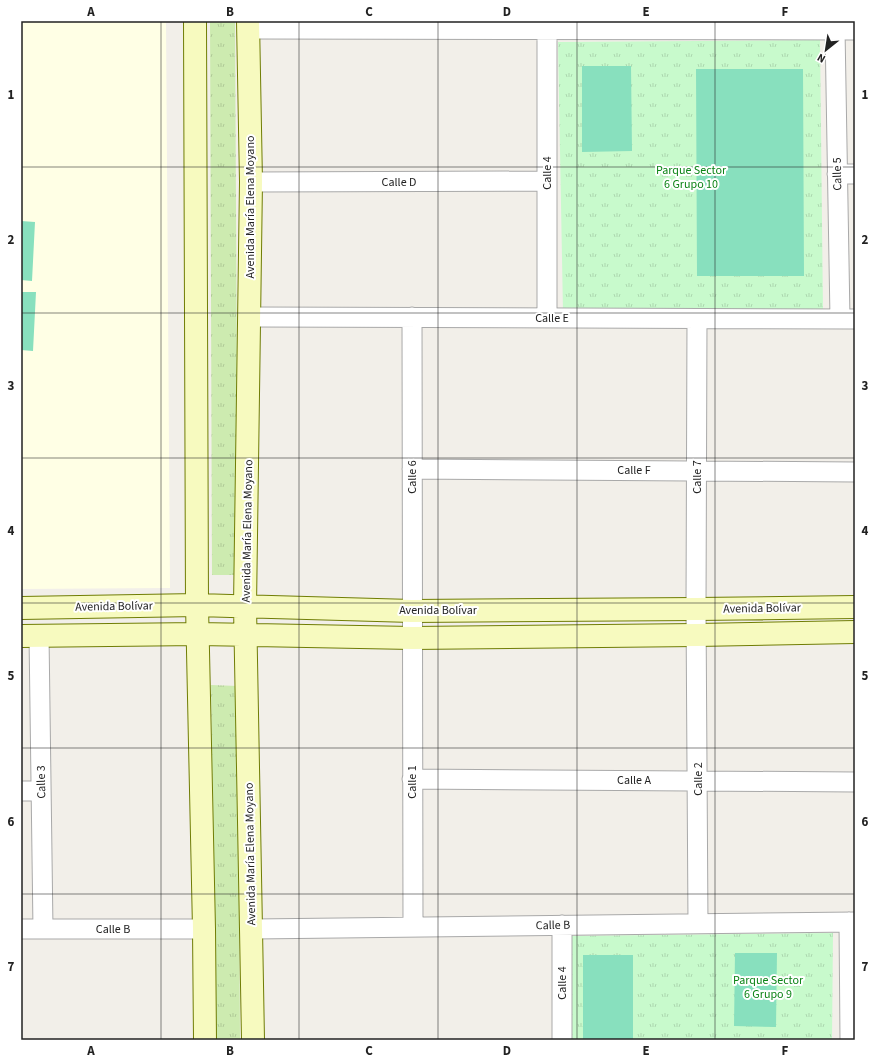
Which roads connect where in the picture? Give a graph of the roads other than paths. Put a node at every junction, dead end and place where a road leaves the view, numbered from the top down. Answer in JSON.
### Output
{"nodes":[{"id":1,"x":195,"y":21,"type":"edge"},
{"id":2,"x":249,"y":25,"type":"edge"},
{"id":3,"x":404,"y":25,"type":"edge"},
{"id":4,"x":587,"y":25,"type":"edge"},
{"id":5,"x":688,"y":25,"type":"edge"},
{"id":6,"x":547,"y":29,"type":"junction"},
{"id":7,"x":835,"y":30,"type":"junction"},
{"id":8,"x":855,"y":30,"type":"edge"},
{"id":9,"x":846,"y":174,"type":"edge"},
{"id":10,"x":547,"y":181,"type":"junction"},
{"id":11,"x":251,"y":182,"type":"junction"},
{"id":12,"x":249,"y":317,"type":"junction"},
{"id":13,"x":412,"y":317,"type":"junction"},
{"id":14,"x":547,"y":318,"type":"junction"},
{"id":15,"x":697,"y":319,"type":"junction"},
{"id":16,"x":848,"y":319,"type":"edge"},
{"id":17,"x":412,"y":469,"type":"junction"},
{"id":18,"x":697,"y":471,"type":"junction"},
{"id":19,"x":855,"y":472,"type":"edge"},
{"id":20,"x":197,"y":605,"type":"junction"},
{"id":21,"x":246,"y":606,"type":"junction"},
{"id":22,"x":855,"y":606,"type":"edge"},
{"id":23,"x":21,"y":608,"type":"edge"},
{"id":24,"x":696,"y":609,"type":"junction"},
{"id":25,"x":412,"y":611,"type":"junction"},
{"id":26,"x":855,"y":632,"type":"edge"},
{"id":27,"x":198,"y":634,"type":"junction"},
{"id":28,"x":246,"y":635,"type":"junction"},
{"id":29,"x":697,"y":635,"type":"junction"},
{"id":30,"x":30,"y":636,"type":"edge"},
{"id":31,"x":412,"y":638,"type":"junction"},
{"id":32,"x":412,"y":779,"type":"junction"},
{"id":33,"x":698,"y":781,"type":"junction"},
{"id":34,"x":855,"y":782,"type":"edge"},
{"id":35,"x":21,"y":791,"type":"edge"},
{"id":36,"x":41,"y":791,"type":"junction"},
{"id":37,"x":852,"y":922,"type":"edge"},
{"id":38,"x":698,"y":924,"type":"junction"},
{"id":39,"x":562,"y":925,"type":"junction"},
{"id":40,"x":413,"y":927,"type":"junction"},
{"id":41,"x":21,"y":929,"type":"edge"},
{"id":42,"x":43,"y":929,"type":"junction"},
{"id":43,"x":204,"y":929,"type":"junction"},
{"id":44,"x":252,"y":929,"type":"junction"},
{"id":45,"x":205,"y":1040,"type":"edge"},
{"id":46,"x":252,"y":1040,"type":"edge"},
{"id":47,"x":562,"y":1040,"type":"edge"},
{"id":48,"x":850,"y":1040,"type":"edge"}],
"edges":[{"from":1,"to":20,"type":"street"},
{"from":2,"to":3,"type":"street"},
{"from":2,"to":11,"type":"street","name":"Avenida María Elena Moyano"},
{"from":3,"to":6,"type":"street"},
{"from":4,"to":5,"type":"street"},
{"from":4,"to":6,"type":"street"},
{"from":5,"to":7,"type":"street"},
{"from":6,"to":10,"type":"street","name":"Calle 4"},
{"from":7,"to":8,"type":"street"},
{"from":7,"to":9,"type":"street","name":"Calle 5"},
{"from":9,"to":16,"type":"street","name":"Calle 5"},
{"from":10,"to":11,"type":"street","name":"Calle D"},
{"from":10,"to":14,"type":"street","name":"Calle 4"},
{"from":11,"to":12,"type":"street","name":"Avenida María Elena Moyano"},
{"from":12,"to":13,"type":"street","name":"Calle E"},
{"from":12,"to":21,"type":"street","name":"Avenida María Elena Moyano"},
{"from":13,"to":14,"type":"street","name":"Calle E"},
{"from":13,"to":17,"type":"street","name":"Calle 6"},
{"from":14,"to":15,"type":"street","name":"Calle E"},
{"from":15,"to":16,"type":"street","name":"Calle E"},
{"from":15,"to":18,"type":"street","name":"Calle 7"},
{"from":17,"to":18,"type":"street","name":"Calle F"},
{"from":17,"to":25,"type":"street","name":"Calle 6"},
{"from":18,"to":19,"type":"street","name":"Calle F"},
{"from":18,"to":24,"type":"street","name":"Calle 7"},
{"from":20,"to":21,"type":"street","name":"Avenida Bolívar"},
{"from":20,"to":23,"type":"street","name":"Avenida Bolívar"},
{"from":20,"to":27,"type":"street"},
{"from":21,"to":25,"type":"street","name":"Avenida Bolívar"},
{"from":21,"to":28,"type":"street","name":"Avenida María Elena Moyano"},
{"from":22,"to":24,"type":"street","name":"Avenida Bolívar"},
{"from":24,"to":25,"type":"street","name":"Avenida Bolívar"},
{"from":24,"to":29,"type":"street","name":"Calle 7"},
{"from":25,"to":31,"type":"street","name":"Calle 6"},
{"from":26,"to":29,"type":"street"},
{"from":27,"to":28,"type":"street"},
{"from":27,"to":30,"type":"street"},
{"from":27,"to":43,"type":"street"},
{"from":28,"to":31,"type":"street"},
{"from":28,"to":44,"type":"street","name":"Avenida María Elena Moyano"},
{"from":29,"to":31,"type":"street"},
{"from":29,"to":33,"type":"street","name":"Calle 2"},
{"from":30,"to":36,"type":"street","name":"Calle 3"},
{"from":31,"to":32,"type":"street","name":"Calle 1"},
{"from":32,"to":33,"type":"street","name":"Calle A"},
{"from":32,"to":40,"type":"street","name":"Calle 1"},
{"from":33,"to":34,"type":"street","name":"Calle A"},
{"from":33,"to":38,"type":"street","name":"Calle 2"},
{"from":35,"to":36,"type":"street"},
{"from":36,"to":42,"type":"street","name":"Calle 3"},
{"from":37,"to":38,"type":"street","name":"Calle B"},
{"from":37,"to":48,"type":"street"},
{"from":38,"to":39,"type":"street","name":"Calle B"},
{"from":39,"to":40,"type":"street","name":"Calle B"},
{"from":39,"to":47,"type":"street","name":"Calle 4"},
{"from":40,"to":44,"type":"street","name":"Calle B"},
{"from":41,"to":42,"type":"street","name":"Calle B"},
{"from":42,"to":43,"type":"street","name":"Calle B"},
{"from":43,"to":45,"type":"street"},
{"from":44,"to":46,"type":"street","name":"Avenida María Elena Moyano"}]}
